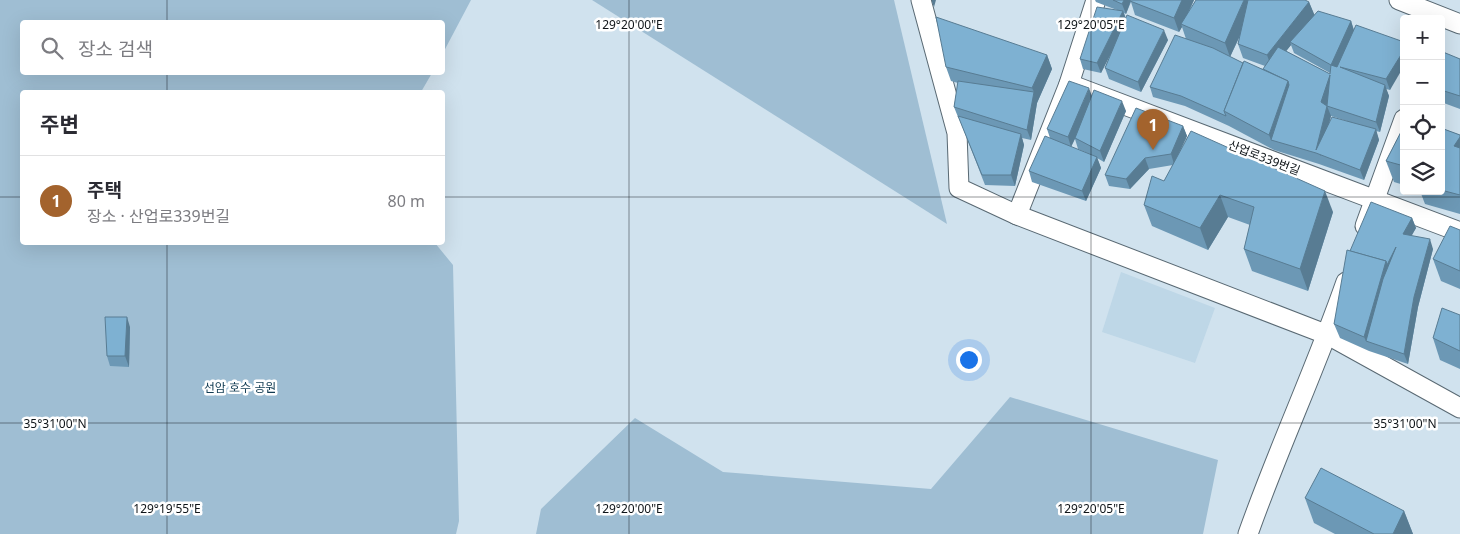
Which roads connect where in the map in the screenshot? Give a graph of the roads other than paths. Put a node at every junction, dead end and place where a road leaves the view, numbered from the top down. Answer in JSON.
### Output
{"nodes":[{"id":1,"x":920,"y":0,"type":"edge"},
{"id":2,"x":1096,"y":0,"type":"edge"},
{"id":3,"x":1399,"y":0,"type":"edge"},
{"id":4,"x":1434,"y":15,"type":"edge"},
{"id":5,"x":1445,"y":19,"type":"edge"},
{"id":6,"x":1460,"y":24,"type":"edge"},
{"id":7,"x":1069,"y":84,"type":"junction"},
{"id":8,"x":1400,"y":130,"type":"edge"},
{"id":9,"x":1374,"y":199,"type":"junction"},
{"id":10,"x":1017,"y":215,"type":"junction"},
{"id":11,"x":1460,"y":232,"type":"edge"},
{"id":12,"x":1358,"y":246,"type":"edge"},
{"id":13,"x":1352,"y":264,"type":"edge"},
{"id":14,"x":1328,"y":335,"type":"junction"},
{"id":15,"x":1460,"y":408,"type":"edge"},
{"id":16,"x":1248,"y":534,"type":"edge"}],
"edges":[{"from":1,"to":10,"type":"street"},
{"from":2,"to":7,"type":"street"},
{"from":3,"to":4,"type":"street"},
{"from":5,"to":6,"type":"street"},
{"from":7,"to":9,"type":"street","name":"산업로339번길"},
{"from":7,"to":10,"type":"street"},
{"from":8,"to":9,"type":"street"},
{"from":9,"to":11,"type":"street","name":"산업로339번길"},
{"from":9,"to":12,"type":"street"},
{"from":10,"to":14,"type":"street"},
{"from":13,"to":14,"type":"street"},
{"from":14,"to":15,"type":"street"},
{"from":14,"to":16,"type":"street"}]}
